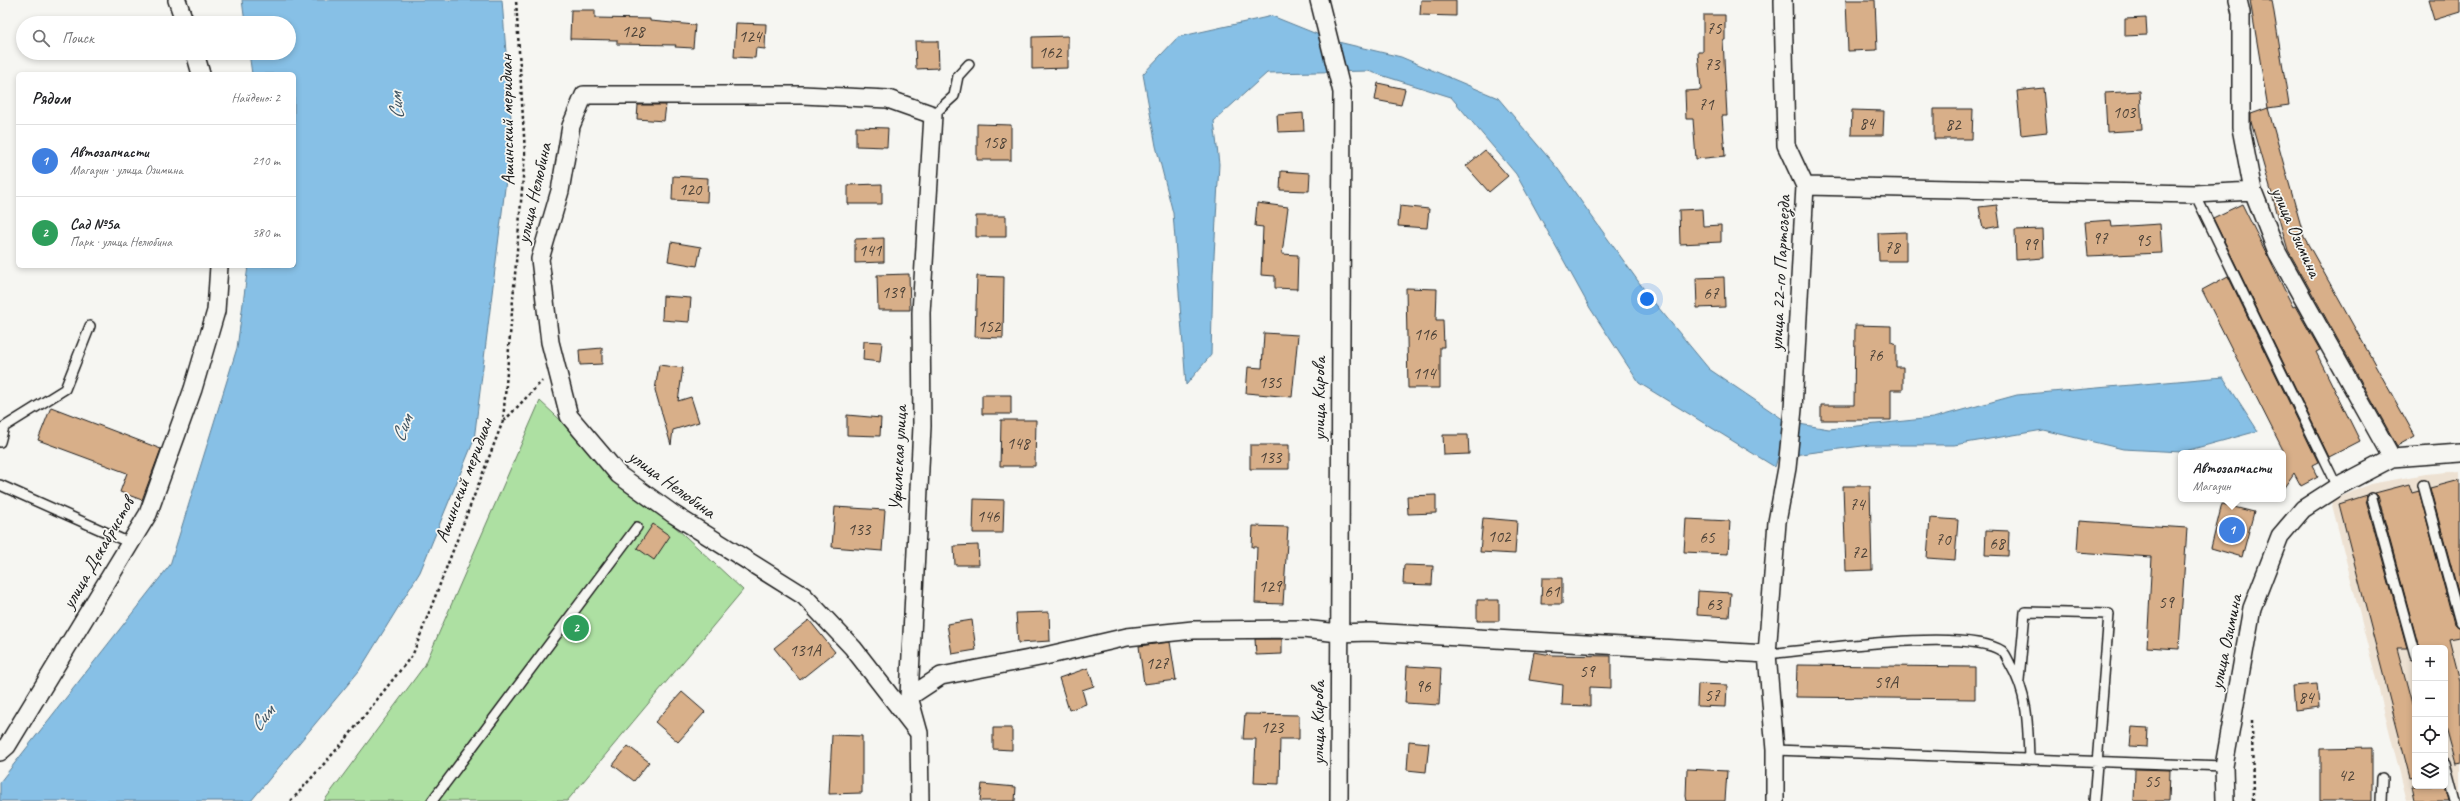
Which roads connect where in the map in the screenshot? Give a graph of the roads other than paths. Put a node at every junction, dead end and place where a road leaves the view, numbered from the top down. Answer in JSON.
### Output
{"nodes":[{"id":1,"x":177,"y":0,"type":"edge"},
{"id":2,"x":1783,"y":0,"type":"edge"},
{"id":3,"x":2238,"y":0,"type":"edge"},
{"id":4,"x":1319,"y":2,"type":"edge"},
{"id":5,"x":183,"y":16,"type":"edge"},
{"id":6,"x":197,"y":60,"type":"edge"},
{"id":7,"x":969,"y":64,"type":"dead end"},
{"id":8,"x":200,"y":72,"type":"edge"},
{"id":9,"x":933,"y":115,"type":"junction"},
{"id":10,"x":1806,"y":186,"type":"junction"},
{"id":11,"x":2253,"y":191,"type":"junction"},
{"id":12,"x":2195,"y":194,"type":"junction"},
{"id":13,"x":219,"y":268,"type":"edge"},
{"id":14,"x":90,"y":326,"type":"dead end"},
{"id":15,"x":0,"y":442,"type":"edge"},
{"id":16,"x":2460,"y":453,"type":"edge"},
{"id":17,"x":2392,"y":458,"type":"junction"},
{"id":18,"x":0,"y":485,"type":"edge"},
{"id":19,"x":2423,"y":485,"type":"dead end"},
{"id":20,"x":2337,"y":487,"type":"junction"},
{"id":21,"x":2372,"y":498,"type":"dead end"},
{"id":22,"x":637,"y":527,"type":"dead end"},
{"id":23,"x":130,"y":543,"type":"junction"},
{"id":24,"x":2460,"y":622,"type":"edge"},
{"id":25,"x":1339,"y":633,"type":"junction"},
{"id":26,"x":2412,"y":645,"type":"edge"},
{"id":27,"x":1768,"y":654,"type":"junction"},
{"id":28,"x":2019,"y":680,"type":"junction"},
{"id":29,"x":909,"y":697,"type":"junction"},
{"id":30,"x":919,"y":733,"type":"junction"},
{"id":31,"x":1775,"y":750,"type":"junction"},
{"id":32,"x":0,"y":752,"type":"edge"},
{"id":33,"x":2029,"y":760,"type":"junction"},
{"id":34,"x":2096,"y":762,"type":"junction"},
{"id":35,"x":2224,"y":766,"type":"junction"},
{"id":36,"x":2448,"y":774,"type":"edge"},
{"id":37,"x":2382,"y":778,"type":"dead end"},
{"id":38,"x":432,"y":801,"type":"edge"},
{"id":39,"x":920,"y":801,"type":"edge"},
{"id":40,"x":1340,"y":801,"type":"edge"},
{"id":41,"x":1775,"y":801,"type":"edge"},
{"id":42,"x":2094,"y":801,"type":"edge"},
{"id":43,"x":2224,"y":801,"type":"edge"},
{"id":44,"x":2381,"y":801,"type":"edge"},
{"id":45,"x":2455,"y":801,"type":"edge"}],
"edges":[{"from":1,"to":5,"type":"street"},
{"from":2,"to":10,"type":"street","name":"улица 22-го Партсъезда"},
{"from":3,"to":11,"type":"street","name":"улица Озимина"},
{"from":4,"to":25,"type":"street","name":"улица Кирова"},
{"from":6,"to":8,"type":"street"},
{"from":7,"to":9,"type":"lane"},
{"from":9,"to":29,"type":"street","name":"Уфимская улица"},
{"from":9,"to":30,"type":"street","name":"улица Нелюбина"},
{"from":10,"to":12,"type":"street"},
{"from":10,"to":27,"type":"street","name":"улица 22-го Партсъезда"},
{"from":11,"to":12,"type":"street"},
{"from":11,"to":17,"type":"street","name":"улица Озимина"},
{"from":12,"to":20,"type":"lane"},
{"from":13,"to":23,"type":"street","name":"улица Декабристов"},
{"from":14,"to":15,"type":"lane"},
{"from":16,"to":17,"type":"street","name":"улица Озимина"},
{"from":17,"to":20,"type":"street","name":"улица Озимина"},
{"from":18,"to":23,"type":"lane"},
{"from":19,"to":24,"type":"lane"},
{"from":20,"to":35,"type":"street","name":"улица Озимина"},
{"from":21,"to":26,"type":"lane"},
{"from":22,"to":38,"type":"lane"},
{"from":23,"to":32,"type":"street","name":"улица Декабристов"},
{"from":25,"to":27,"type":"street"},
{"from":25,"to":29,"type":"street"},
{"from":25,"to":40,"type":"street","name":"улица Кирова"},
{"from":27,"to":28,"type":"lane"},
{"from":27,"to":31,"type":"street"},
{"from":28,"to":33,"type":"lane"},
{"from":28,"to":34,"type":"lane"},
{"from":29,"to":30,"type":"street","name":"Уфимская улица"},
{"from":30,"to":39,"type":"street","name":"Уфимская улица"},
{"from":31,"to":33,"type":"lane"},
{"from":31,"to":41,"type":"street"},
{"from":33,"to":34,"type":"lane"},
{"from":34,"to":35,"type":"lane"},
{"from":34,"to":42,"type":"lane"},
{"from":35,"to":43,"type":"street","name":"улица Озимина"},
{"from":36,"to":45,"type":"lane"},
{"from":37,"to":44,"type":"lane"}]}
